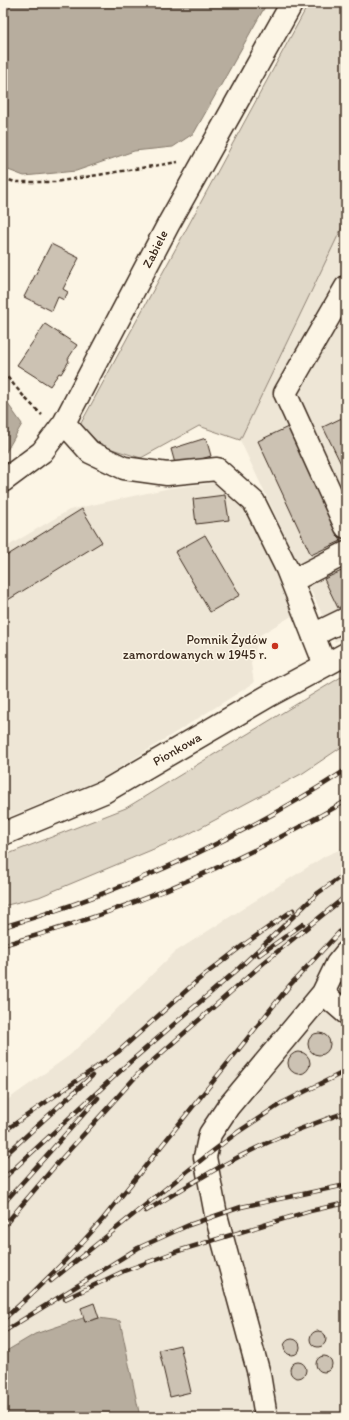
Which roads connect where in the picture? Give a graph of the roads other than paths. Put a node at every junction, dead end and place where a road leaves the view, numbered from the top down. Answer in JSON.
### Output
{"nodes":[{"id":1,"x":292,"y":3,"type":"edge"},
{"id":2,"x":345,"y":295,"type":"edge"},
{"id":3,"x":64,"y":423,"type":"junction"},
{"id":4,"x":3,"y":481,"type":"edge"},
{"id":5,"x":346,"y":527,"type":"edge"},
{"id":6,"x":346,"y":553,"type":"edge"},
{"id":7,"x":292,"y":581,"type":"junction"},
{"id":8,"x":346,"y":619,"type":"edge"},
{"id":9,"x":313,"y":635,"type":"junction"},
{"id":10,"x":346,"y":654,"type":"edge"},
{"id":11,"x":325,"y":665,"type":"junction"},
{"id":12,"x":3,"y":834,"type":"edge"},
{"id":13,"x":346,"y":953,"type":"edge"},
{"id":14,"x":323,"y":993,"type":"junction"},
{"id":15,"x":346,"y":1013,"type":"edge"},
{"id":16,"x":266,"y":1417,"type":"edge"}],
"edges":[{"from":1,"to":3,"type":"street","name":"Zabiele"},
{"from":2,"to":5,"type":"street"},
{"from":3,"to":4,"type":"street","name":"Zabiele"},
{"from":3,"to":7,"type":"street"},
{"from":6,"to":7,"type":"street"},
{"from":7,"to":9,"type":"street"},
{"from":8,"to":9,"type":"street"},
{"from":9,"to":11,"type":"street"},
{"from":10,"to":11,"type":"street","name":"Pionkowa"},
{"from":11,"to":12,"type":"street","name":"Pionkowa"},
{"from":13,"to":14,"type":"street"},
{"from":14,"to":15,"type":"street"},
{"from":14,"to":16,"type":"street"}]}
